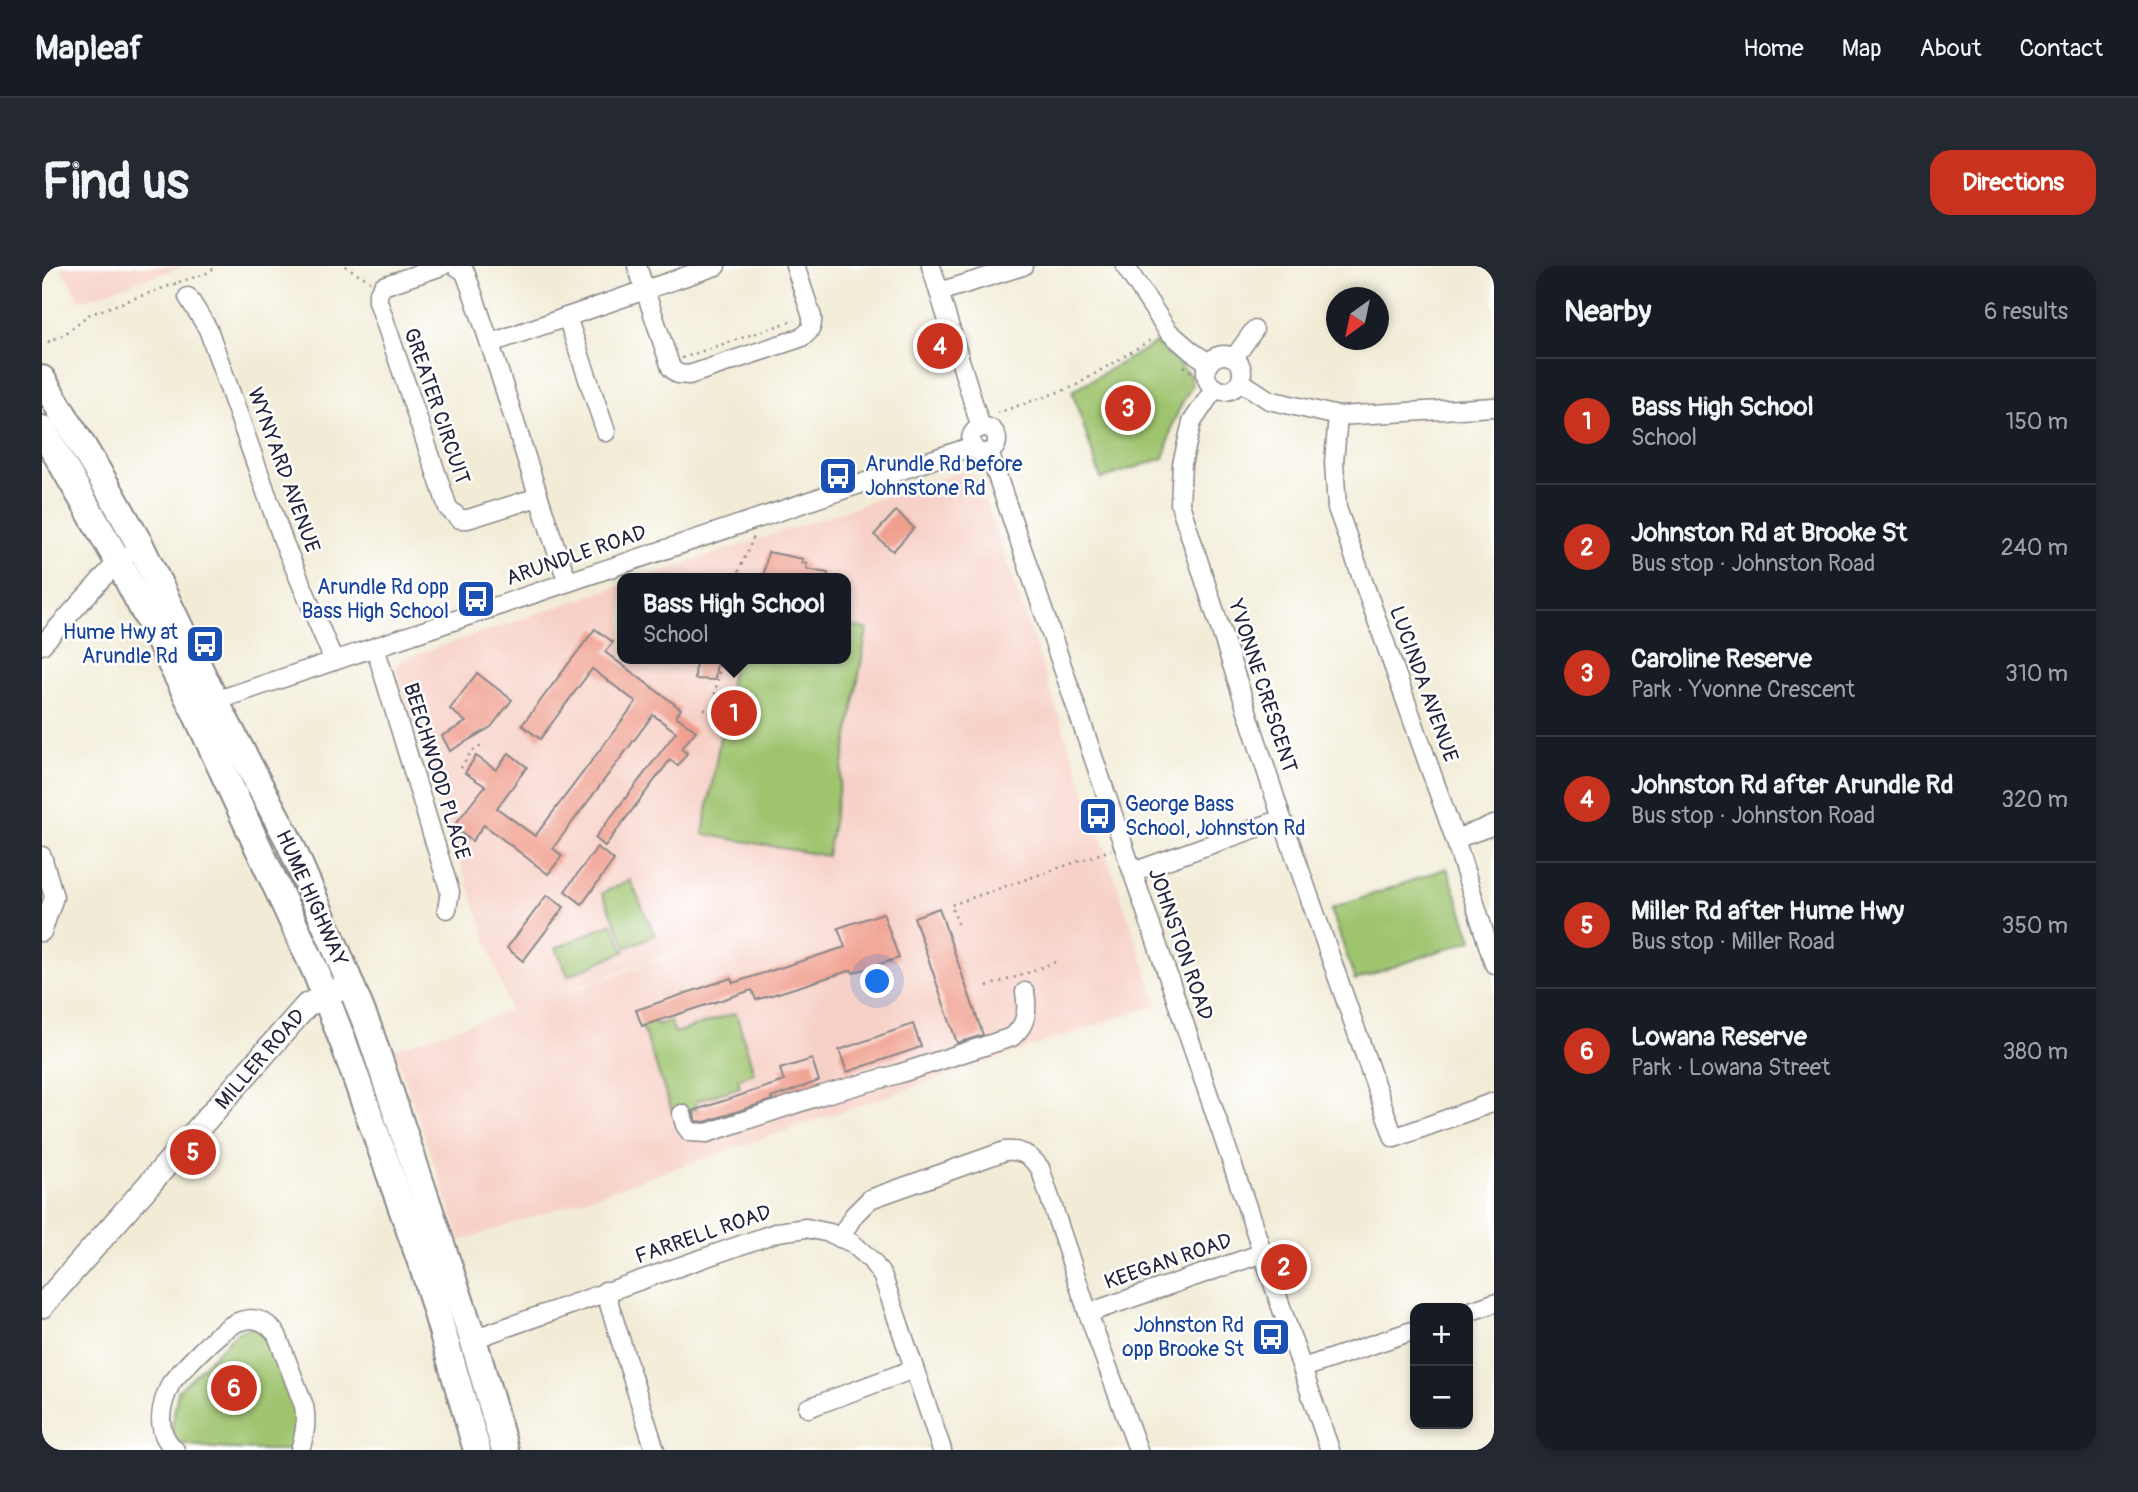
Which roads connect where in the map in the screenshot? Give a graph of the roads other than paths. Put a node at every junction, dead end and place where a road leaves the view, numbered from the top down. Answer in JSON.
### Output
{"nodes":[{"id":1,"x":442,"y":266,"type":"edge"},
{"id":2,"x":456,"y":266,"type":"edge"},
{"id":3,"x":637,"y":266,"type":"edge"},
{"id":4,"x":716,"y":266,"type":"edge"},
{"id":5,"x":795,"y":266,"type":"edge"},
{"id":6,"x":931,"y":266,"type":"edge"},
{"id":7,"x":1023,"y":266,"type":"edge"},
{"id":8,"x":1125,"y":266,"type":"edge"},
{"id":9,"x":183,"y":290,"type":"road end"},
{"id":10,"x":645,"y":290,"type":"junction"},
{"id":11,"x":939,"y":292,"type":"junction"},
{"id":12,"x":567,"y":317,"type":"junction"},
{"id":13,"x":1254,"y":330,"type":"dead end"},
{"id":14,"x":491,"y":343,"type":"junction"},
{"id":15,"x":1234,"y":358,"type":"junction"},
{"id":16,"x":1209,"y":363,"type":"junction"},
{"id":17,"x":42,"y":379,"type":"edge"},
{"id":18,"x":1240,"y":381,"type":"junction"},
{"id":19,"x":1215,"y":388,"type":"junction"},
{"id":20,"x":1494,"y":407,"type":"edge"},
{"id":21,"x":1338,"y":415,"type":"junction"},
{"id":22,"x":42,"y":429,"type":"edge"},
{"id":23,"x":606,"y":432,"type":"dead end"},
{"id":24,"x":981,"y":449,"type":"junction"},
{"id":25,"x":538,"y":497,"type":"junction"},
{"id":26,"x":140,"y":545,"type":"junction"},
{"id":27,"x":117,"y":561,"type":"junction"},
{"id":28,"x":568,"y":582,"type":"junction"},
{"id":29,"x":42,"y":646,"type":"edge"},
{"id":30,"x":375,"y":647,"type":"junction"},
{"id":31,"x":334,"y":661,"type":"junction"},
{"id":32,"x":205,"y":705,"type":"junction"},
{"id":33,"x":1282,"y":819,"type":"junction"},
{"id":34,"x":1494,"y":825,"type":"edge"},
{"id":35,"x":1455,"y":839,"type":"junction"},
{"id":36,"x":42,"y":856,"type":"edge"},
{"id":37,"x":1133,"y":872,"type":"junction"},
{"id":38,"x":447,"y":909,"type":"dead end"},
{"id":39,"x":42,"y":932,"type":"edge"},
{"id":40,"x":1494,"y":964,"type":"edge"},
{"id":41,"x":350,"y":984,"type":"junction"},
{"id":42,"x":1025,"y":992,"type":"dead end"},
{"id":43,"x":326,"y":995,"type":"junction"},
{"id":44,"x":1494,"y":1102,"type":"edge"},
{"id":45,"x":682,"y":1114,"type":"dead end"},
{"id":46,"x":840,"y":1238,"type":"junction"},
{"id":47,"x":1263,"y":1253,"type":"junction"},
{"id":48,"x":605,"y":1292,"type":"junction"},
{"id":49,"x":1494,"y":1303,"type":"edge"},
{"id":50,"x":42,"y":1306,"type":"edge"},
{"id":51,"x":1473,"y":1310,"type":"edge"},
{"id":52,"x":1088,"y":1313,"type":"junction"},
{"id":53,"x":1410,"y":1331,"type":"edge"},
{"id":54,"x":473,"y":1339,"type":"junction"},
{"id":55,"x":1303,"y":1368,"type":"junction"},
{"id":56,"x":914,"y":1369,"type":"junction"},
{"id":57,"x":808,"y":1408,"type":"dead end"},
{"id":58,"x":175,"y":1450,"type":"edge"},
{"id":59,"x":300,"y":1450,"type":"edge"},
{"id":60,"x":477,"y":1450,"type":"edge"},
{"id":61,"x":505,"y":1450,"type":"edge"},
{"id":62,"x":655,"y":1450,"type":"edge"},
{"id":63,"x":942,"y":1450,"type":"edge"},
{"id":64,"x":1138,"y":1450,"type":"edge"},
{"id":65,"x":1330,"y":1450,"type":"edge"}],
"edges":[{"from":1,"to":25,"type":"street","name":"GREATER CIRCUIT"},
{"from":2,"to":14,"type":"street"},
{"from":3,"to":10,"type":"street"},
{"from":4,"to":10,"type":"street"},
{"from":5,"to":10,"type":"street"},
{"from":6,"to":11,"type":"street"},
{"from":7,"to":11,"type":"street"},
{"from":8,"to":16,"type":"street"},
{"from":9,"to":31,"type":"street","name":"WYNYARD AVENUE"},
{"from":10,"to":12,"type":"street"},
{"from":11,"to":24,"type":"street"},
{"from":12,"to":14,"type":"street"},
{"from":12,"to":23,"type":"street"},
{"from":13,"to":15,"type":"street"},
{"from":14,"to":25,"type":"street"},
{"from":15,"to":16,"type":"street"},
{"from":15,"to":18,"type":"street"},
{"from":16,"to":19,"type":"street"},
{"from":17,"to":26,"type":"highway","name":"HUME HIGHWAY"},
{"from":18,"to":19,"type":"street"},
{"from":18,"to":21,"type":"street"},
{"from":19,"to":33,"type":"street","name":"YVONNE CRESCENT"},
{"from":20,"to":21,"type":"street"},
{"from":21,"to":35,"type":"street","name":"LUCINDA AVENUE"},
{"from":22,"to":27,"type":"highway","name":"HUME HIGHWAY"},
{"from":24,"to":28,"type":"street","name":"ARUNDLE ROAD"},
{"from":24,"to":37,"type":"street","name":"JOHNSTON ROAD"},
{"from":25,"to":28,"type":"street"},
{"from":26,"to":27,"type":"street"},
{"from":26,"to":32,"type":"highway","name":"HUME HIGHWAY"},
{"from":27,"to":29,"type":"street"},
{"from":27,"to":32,"type":"highway","name":"HUME HIGHWAY"},
{"from":28,"to":30,"type":"street","name":"ARUNDLE ROAD"},
{"from":30,"to":31,"type":"street","name":"ARUNDLE ROAD"},
{"from":30,"to":38,"type":"street","name":"BEECHWOOD PLACE"},
{"from":31,"to":32,"type":"street","name":"ARUNDLE ROAD"},
{"from":32,"to":41,"type":"highway","name":"HUME HIGHWAY"},
{"from":32,"to":43,"type":"highway","name":"HUME HIGHWAY"},
{"from":33,"to":37,"type":"street"},
{"from":33,"to":44,"type":"street","name":"YVONNE CRESCENT"},
{"from":34,"to":35,"type":"street"},
{"from":35,"to":40,"type":"street","name":"LUCINDA AVENUE"},
{"from":36,"to":39,"type":"street"},
{"from":37,"to":47,"type":"street","name":"JOHNSTON ROAD"},
{"from":41,"to":43,"type":"main road","name":"MILLER ROAD"},
{"from":41,"to":54,"type":"highway","name":"HUME HIGHWAY"},
{"from":42,"to":45,"type":"street"},
{"from":43,"to":50,"type":"main road","name":"MILLER ROAD"},
{"from":43,"to":60,"type":"highway","name":"HUME HIGHWAY"},
{"from":46,"to":48,"type":"street","name":"FARRELL ROAD"},
{"from":46,"to":52,"type":"street"},
{"from":46,"to":56,"type":"street","name":"FARRELL ROAD"},
{"from":47,"to":52,"type":"street","name":"KEEGAN ROAD"},
{"from":47,"to":55,"type":"street","name":"JOHNSTON ROAD"},
{"from":48,"to":54,"type":"street","name":"FARRELL ROAD"},
{"from":48,"to":62,"type":"street"},
{"from":49,"to":51,"type":"street"},
{"from":52,"to":64,"type":"street"},
{"from":53,"to":55,"type":"street"},
{"from":54,"to":61,"type":"highway","name":"HUME HIGHWAY"},
{"from":55,"to":65,"type":"street","name":"JOHNSTON ROAD"},
{"from":56,"to":57,"type":"street"},
{"from":56,"to":63,"type":"street","name":"FARRELL ROAD"},
{"from":58,"to":59,"type":"street"}]}
